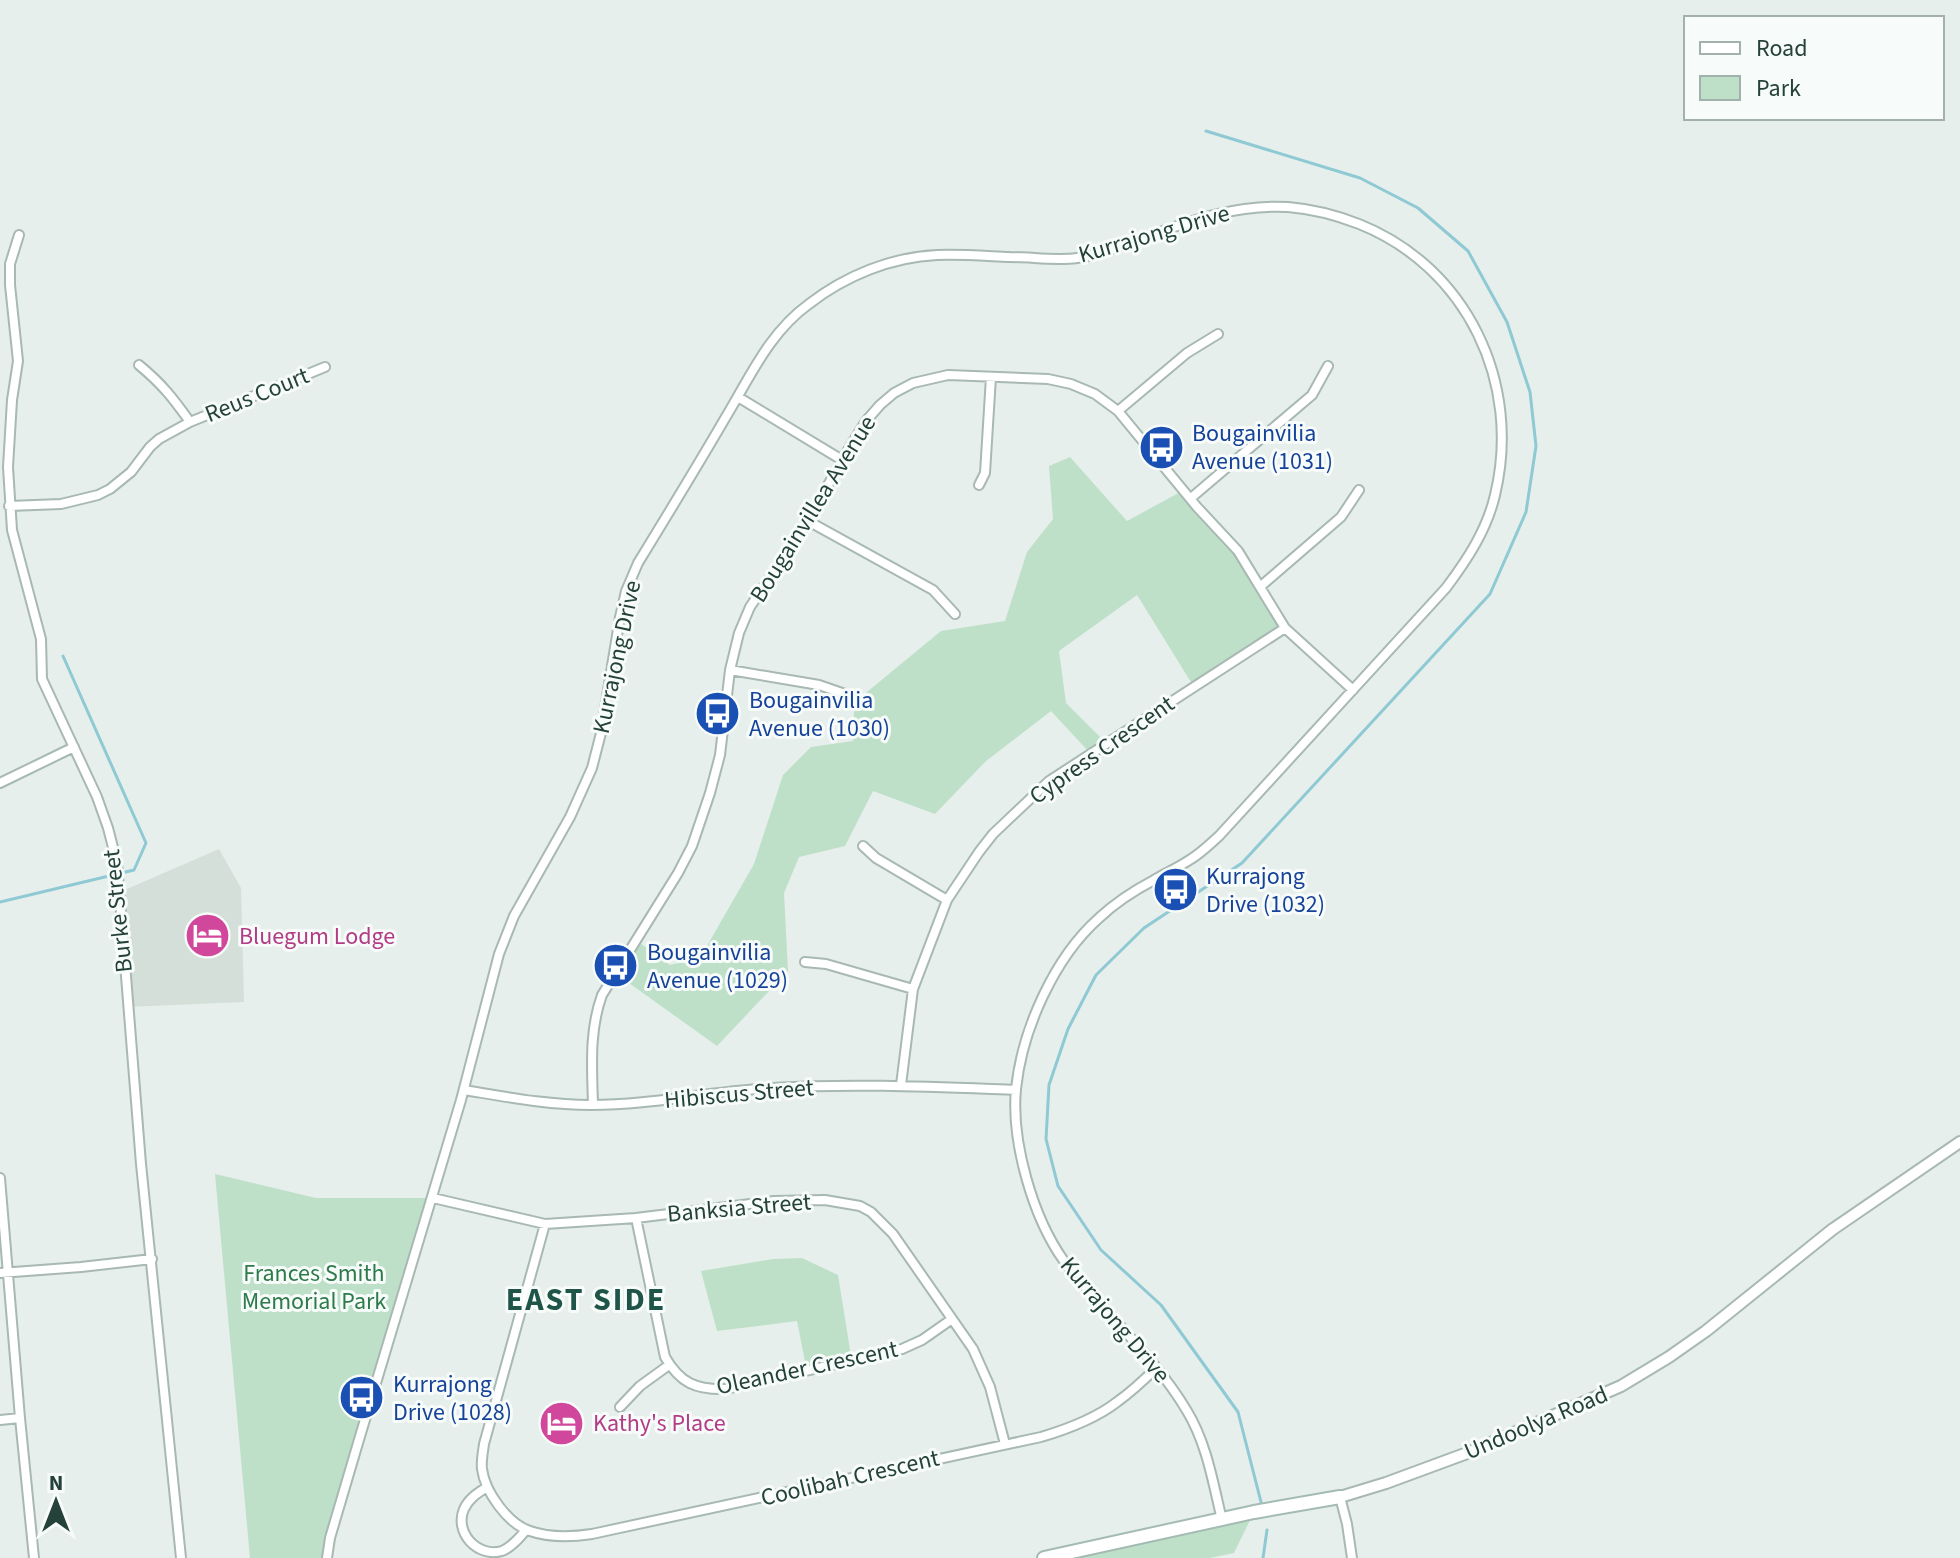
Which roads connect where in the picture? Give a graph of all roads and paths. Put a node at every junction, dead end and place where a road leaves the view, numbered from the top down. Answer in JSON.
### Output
{"nodes":[{"id":1,"x":19,"y":235,"type":"dead end"},
{"id":2,"x":1218,"y":334,"type":"dead end"},
{"id":3,"x":139,"y":365,"type":"dead end"},
{"id":4,"x":1328,"y":366,"type":"dead end"},
{"id":5,"x":325,"y":367,"type":"dead end"},
{"id":6,"x":991,"y":377,"type":"junction"},
{"id":7,"x":738,"y":397,"type":"junction"},
{"id":8,"x":1118,"y":411,"type":"junction"},
{"id":9,"x":190,"y":422,"type":"junction"},
{"id":10,"x":842,"y":460,"type":"junction"},
{"id":11,"x":979,"y":485,"type":"dead end"},
{"id":12,"x":1359,"y":490,"type":"dead end"},
{"id":13,"x":1191,"y":498,"type":"junction"},
{"id":14,"x":9,"y":506,"type":"junction"},
{"id":15,"x":808,"y":521,"type":"junction"},
{"id":16,"x":1261,"y":586,"type":"junction"},
{"id":17,"x":955,"y":614,"type":"dead end"},
{"id":18,"x":1285,"y":628,"type":"junction"},
{"id":19,"x":730,"y":670,"type":"junction"},
{"id":20,"x":1353,"y":690,"type":"junction"},
{"id":21,"x":845,"y":694,"type":"dead end"},
{"id":22,"x":74,"y":747,"type":"junction"},
{"id":23,"x":0,"y":783,"type":"edge"},
{"id":24,"x":863,"y":846,"type":"dead end"},
{"id":25,"x":947,"y":900,"type":"junction"},
{"id":26,"x":805,"y":962,"type":"dead end"},
{"id":27,"x":913,"y":989,"type":"junction"},
{"id":28,"x":901,"y":1085,"type":"junction"},
{"id":29,"x":464,"y":1090,"type":"junction"},
{"id":30,"x":1016,"y":1090,"type":"junction"},
{"id":31,"x":593,"y":1105,"type":"junction"},
{"id":32,"x":1960,"y":1142,"type":"edge"},
{"id":33,"x":0,"y":1178,"type":"edge"},
{"id":34,"x":433,"y":1198,"type":"junction"},
{"id":35,"x":636,"y":1218,"type":"junction"},
{"id":36,"x":545,"y":1224,"type":"junction"},
{"id":37,"x":152,"y":1259,"type":"junction"},
{"id":38,"x":4,"y":1273,"type":"edge"},
{"id":39,"x":952,"y":1319,"type":"junction"},
{"id":40,"x":669,"y":1365,"type":"junction"},
{"id":41,"x":1156,"y":1368,"type":"junction"},
{"id":42,"x":620,"y":1407,"type":"dead end"},
{"id":43,"x":20,"y":1418,"type":"junction"},
{"id":44,"x":0,"y":1420,"type":"edge"},
{"id":45,"x":1005,"y":1444,"type":"junction"},
{"id":46,"x":487,"y":1487,"type":"junction"},
{"id":47,"x":1340,"y":1497,"type":"junction"},
{"id":48,"x":1222,"y":1520,"type":"junction"},
{"id":49,"x":526,"y":1530,"type":"junction"},
{"id":50,"x":34,"y":1558,"type":"edge"},
{"id":51,"x":181,"y":1558,"type":"edge"},
{"id":52,"x":327,"y":1558,"type":"edge"},
{"id":53,"x":1044,"y":1558,"type":"edge"},
{"id":54,"x":1352,"y":1558,"type":"edge"}],
"edges":[{"from":1,"to":14,"type":"street","name":"Burke Street"},
{"from":2,"to":8,"type":"street"},
{"from":3,"to":9,"type":"street","name":"Reus Court"},
{"from":4,"to":13,"type":"street"},
{"from":5,"to":9,"type":"street","name":"Reus Court"},
{"from":6,"to":8,"type":"street","name":"Bougainvillea Avenue"},
{"from":6,"to":10,"type":"street","name":"Bougainvillea Avenue"},
{"from":6,"to":11,"type":"street"},
{"from":7,"to":10,"type":"street"},
{"from":7,"to":20,"type":"street","name":"Kurrajong Drive"},
{"from":7,"to":29,"type":"street","name":"Kurrajong Drive"},
{"from":8,"to":13,"type":"street","name":"Bougainvillea Avenue"},
{"from":9,"to":14,"type":"street","name":"Reus Court"},
{"from":10,"to":15,"type":"street","name":"Bougainvillea Avenue"},
{"from":12,"to":16,"type":"street"},
{"from":13,"to":16,"type":"street","name":"Bougainvillea Avenue"},
{"from":14,"to":22,"type":"street","name":"Burke Street"},
{"from":15,"to":17,"type":"street"},
{"from":15,"to":19,"type":"street","name":"Bougainvillea Avenue"},
{"from":16,"to":18,"type":"street","name":"Bougainvillea Avenue"},
{"from":18,"to":20,"type":"street","name":"Bougainvillea Avenue"},
{"from":18,"to":25,"type":"street","name":"Cypress Crescent"},
{"from":19,"to":21,"type":"street"},
{"from":19,"to":31,"type":"street","name":"Bougainvillea Avenue"},
{"from":20,"to":30,"type":"street","name":"Kurrajong Drive"},
{"from":22,"to":23,"type":"street"},
{"from":22,"to":37,"type":"street","name":"Burke Street"},
{"from":24,"to":25,"type":"street"},
{"from":25,"to":27,"type":"street","name":"Cypress Crescent"},
{"from":26,"to":27,"type":"street"},
{"from":27,"to":28,"type":"street","name":"Cypress Crescent"},
{"from":28,"to":30,"type":"street","name":"Hibiscus Street"},
{"from":28,"to":31,"type":"street","name":"Hibiscus Street"},
{"from":29,"to":31,"type":"street","name":"Hibiscus Street"},
{"from":29,"to":34,"type":"street","name":"Kurrajong Drive"},
{"from":30,"to":41,"type":"street","name":"Kurrajong Drive"},
{"from":32,"to":47,"type":"street","name":"Undoolya Road"},
{"from":33,"to":38,"type":"street"},
{"from":34,"to":36,"type":"street","name":"Banksia Street"},
{"from":34,"to":52,"type":"street","name":"Kurrajong Drive"},
{"from":35,"to":36,"type":"street","name":"Banksia Street"},
{"from":35,"to":39,"type":"street","name":"Banksia Street"},
{"from":35,"to":40,"type":"street"},
{"from":36,"to":46,"type":"street"},
{"from":37,"to":38,"type":"street"},
{"from":37,"to":51,"type":"street","name":"Burke Street"},
{"from":38,"to":43,"type":"street"},
{"from":39,"to":40,"type":"street","name":"Oleander Crescent"},
{"from":39,"to":45,"type":"street","name":"Banksia Street"},
{"from":40,"to":42,"type":"street"},
{"from":41,"to":45,"type":"street","name":"Coolibah Crescent"},
{"from":41,"to":48,"type":"street","name":"Kurrajong Drive"},
{"from":43,"to":44,"type":"street"},
{"from":43,"to":50,"type":"street"},
{"from":45,"to":49,"type":"street","name":"Coolibah Crescent"},
{"from":46,"to":49,"type":"street"},
{"from":46,"to":49,"type":"street"},
{"from":47,"to":48,"type":"main road","name":"Undoolya Road"},
{"from":47,"to":54,"type":"street"},
{"from":48,"to":53,"type":"main road","name":"Undoolya Road"}]}
